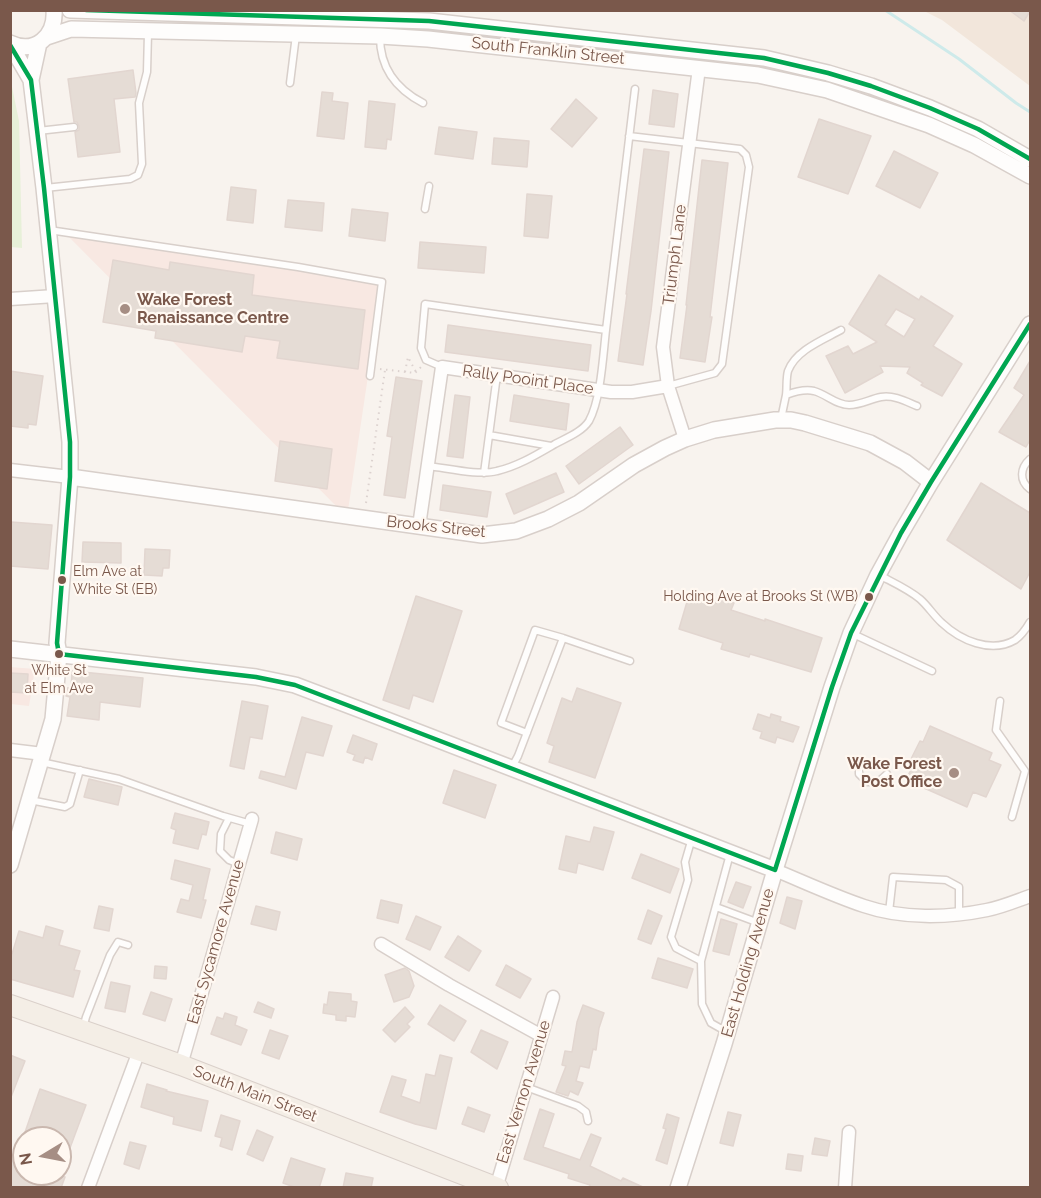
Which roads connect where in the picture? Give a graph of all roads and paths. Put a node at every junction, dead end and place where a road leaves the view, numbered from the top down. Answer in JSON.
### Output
{"nodes":[{"id":1,"x":54,"y":10,"type":"edge"},
{"id":2,"x":70,"y":10,"type":"edge"},
{"id":3,"x":148,"y":31,"type":"junction"},
{"id":4,"x":296,"y":35,"type":"junction"},
{"id":5,"x":380,"y":36,"type":"junction"},
{"id":6,"x":43,"y":40,"type":"junction"},
{"id":7,"x":10,"y":43,"type":"edge"},
{"id":8,"x":699,"y":68,"type":"junction"},
{"id":9,"x":31,"y":80,"type":"junction"},
{"id":10,"x":290,"y":83,"type":"dead end"},
{"id":11,"x":635,"y":89,"type":"dead end"},
{"id":12,"x":423,"y":103,"type":"dead end"},
{"id":13,"x":74,"y":127,"type":"dead end"},
{"id":14,"x":37,"y":131,"type":"junction"},
{"id":15,"x":629,"y":136,"type":"junction"},
{"id":16,"x":690,"y":143,"type":"junction"},
{"id":17,"x":1030,"y":159,"type":"edge"},
{"id":18,"x":1030,"y":176,"type":"edge"},
{"id":19,"x":429,"y":186,"type":"dead end"},
{"id":20,"x":44,"y":188,"type":"junction"},
{"id":21,"x":426,"y":209,"type":"dead end"},
{"id":22,"x":48,"y":230,"type":"junction"},
{"id":23,"x":55,"y":296,"type":"junction"},
{"id":24,"x":10,"y":299,"type":"edge"},
{"id":25,"x":1030,"y":325,"type":"edge"},
{"id":26,"x":606,"y":330,"type":"junction"},
{"id":27,"x":841,"y":330,"type":"dead end"},
{"id":28,"x":423,"y":365,"type":"dead end"},
{"id":29,"x":442,"y":367,"type":"junction"},
{"id":30,"x":380,"y":369,"type":"dead end"},
{"id":31,"x":385,"y":369,"type":"junction"},
{"id":32,"x":405,"y":372,"type":"junction"},
{"id":33,"x":416,"y":372,"type":"junction"},
{"id":34,"x":497,"y":375,"type":"junction"},
{"id":35,"x":370,"y":376,"type":"dead end"},
{"id":36,"x":668,"y":386,"type":"junction"},
{"id":37,"x":598,"y":390,"type":"junction"},
{"id":38,"x":786,"y":395,"type":"junction"},
{"id":39,"x":917,"y":406,"type":"dead end"},
{"id":40,"x":781,"y":420,"type":"junction"},
{"id":41,"x":489,"y":435,"type":"junction"},
{"id":42,"x":685,"y":439,"type":"junction"},
{"id":43,"x":551,"y":447,"type":"junction"},
{"id":44,"x":1030,"y":459,"type":"edge"},
{"id":45,"x":428,"y":466,"type":"junction"},
{"id":46,"x":10,"y":470,"type":"edge"},
{"id":47,"x":484,"y":472,"type":"junction"},
{"id":48,"x":70,"y":477,"type":"junction"},
{"id":49,"x":931,"y":482,"type":"junction"},
{"id":50,"x":1030,"y":489,"type":"edge"},
{"id":51,"x":366,"y":503,"type":"dead end"},
{"id":52,"x":419,"y":526,"type":"junction"},
{"id":53,"x":878,"y":575,"type":"junction"},
{"id":54,"x":1030,"y":622,"type":"edge"},
{"id":55,"x":852,"y":633,"type":"junction"},
{"id":56,"x":564,"y":638,"type":"junction"},
{"id":57,"x":10,"y":649,"type":"edge"},
{"id":58,"x":59,"y":654,"type":"junction"},
{"id":59,"x":630,"y":661,"type":"dead end"},
{"id":60,"x":932,"y":671,"type":"dead end"},
{"id":61,"x":1000,"y":701,"type":"dead end"},
{"id":62,"x":527,"y":733,"type":"junction"},
{"id":63,"x":10,"y":750,"type":"edge"},
{"id":64,"x":42,"y":758,"type":"junction"},
{"id":65,"x":859,"y":764,"type":"dead end"},
{"id":66,"x":512,"y":768,"type":"junction"},
{"id":67,"x":80,"y":770,"type":"junction"},
{"id":68,"x":887,"y":774,"type":"dead end"},
{"id":69,"x":30,"y":800,"type":"junction"},
{"id":70,"x":229,"y":818,"type":"junction"},
{"id":71,"x":1012,"y":818,"type":"dead end"},
{"id":72,"x":251,"y":821,"type":"joint"},
{"id":73,"x":692,"y":838,"type":"junction"},
{"id":74,"x":731,"y":853,"type":"junction"},
{"id":75,"x":239,"y":864,"type":"junction"},
{"id":76,"x":10,"y":865,"type":"edge"},
{"id":77,"x":775,"y":870,"type":"junction"},
{"id":78,"x":1030,"y":896,"type":"edge"},
{"id":79,"x":716,"y":908,"type":"junction"},
{"id":80,"x":889,"y":912,"type":"junction"},
{"id":81,"x":959,"y":914,"type":"junction"},
{"id":82,"x":759,"y":923,"type":"junction"},
{"id":83,"x":381,"y":944,"type":"dead end"},
{"id":84,"x":128,"y":945,"type":"dead end"},
{"id":85,"x":701,"y":961,"type":"junction"},
{"id":86,"x":553,"y":997,"type":"dead end"},
{"id":87,"x":10,"y":1005,"type":"edge"},
{"id":88,"x":82,"y":1031,"type":"junction"},
{"id":89,"x":727,"y":1032,"type":"junction"},
{"id":90,"x":540,"y":1035,"type":"junction"},
{"id":91,"x":139,"y":1051,"type":"junction"},
{"id":92,"x":181,"y":1065,"type":"junction"},
{"id":93,"x":526,"y":1086,"type":"junction"},
{"id":94,"x":588,"y":1121,"type":"dead end"},
{"id":95,"x":849,"y":1132,"type":"dead end"},
{"id":96,"x":497,"y":1187,"type":"edge"},
{"id":97,"x":88,"y":1188,"type":"edge"},
{"id":98,"x":678,"y":1188,"type":"edge"},
{"id":99,"x":844,"y":1188,"type":"edge"}],
"edges":[{"from":1,"to":6,"type":"street"},
{"from":2,"to":17,"type":"street","name":"South Franklin Street"},
{"from":3,"to":4,"type":"street","name":"South Franklin Street"},
{"from":3,"to":6,"type":"street","name":"South Franklin Street"},
{"from":3,"to":20,"type":"lane"},
{"from":4,"to":5,"type":"street","name":"South Franklin Street"},
{"from":4,"to":10,"type":"lane"},
{"from":5,"to":8,"type":"street","name":"South Franklin Street"},
{"from":5,"to":12,"type":"lane"},
{"from":6,"to":7,"type":"street","name":"South Franklin Street"},
{"from":6,"to":9,"type":"street"},
{"from":7,"to":9,"type":"street"},
{"from":8,"to":16,"type":"street","name":"Triumph Lane"},
{"from":8,"to":18,"type":"street","name":"South Franklin Street"},
{"from":9,"to":14,"type":"street"},
{"from":11,"to":15,"type":"lane"},
{"from":13,"to":14,"type":"lane"},
{"from":14,"to":20,"type":"street"},
{"from":15,"to":16,"type":"lane"},
{"from":15,"to":26,"type":"lane"},
{"from":16,"to":36,"type":"street","name":"Triumph Lane"},
{"from":16,"to":36,"type":"lane"},
{"from":19,"to":21,"type":"lane"},
{"from":20,"to":22,"type":"street"},
{"from":22,"to":23,"type":"street"},
{"from":22,"to":35,"type":"lane"},
{"from":23,"to":24,"type":"street"},
{"from":23,"to":48,"type":"street"},
{"from":25,"to":49,"type":"street","name":"East Holding Avenue"},
{"from":26,"to":29,"type":"lane"},
{"from":26,"to":37,"type":"lane"},
{"from":27,"to":38,"type":"lane"},
{"from":28,"to":33,"type":"path"},
{"from":29,"to":34,"type":"street","name":"Rally Pooint Place"},
{"from":29,"to":45,"type":"street","name":"Rally Pooint Place"},
{"from":30,"to":31,"type":"path"},
{"from":31,"to":32,"type":"path"},
{"from":31,"to":51,"type":"path"},
{"from":32,"to":33,"type":"path"},
{"from":32,"to":33,"type":"path"},
{"from":34,"to":37,"type":"street","name":"Rally Pooint Place"},
{"from":34,"to":41,"type":"lane"},
{"from":36,"to":37,"type":"street","name":"Rally Pooint Place"},
{"from":36,"to":42,"type":"street","name":"Triumph Lane"},
{"from":37,"to":43,"type":"lane"},
{"from":38,"to":39,"type":"lane"},
{"from":38,"to":40,"type":"lane"},
{"from":40,"to":42,"type":"street","name":"Brooks Street"},
{"from":40,"to":49,"type":"street","name":"Brooks Street"},
{"from":41,"to":43,"type":"lane"},
{"from":41,"to":47,"type":"lane"},
{"from":42,"to":52,"type":"street","name":"Brooks Street"},
{"from":43,"to":47,"type":"lane"},
{"from":44,"to":50,"type":"lane"},
{"from":45,"to":47,"type":"lane"},
{"from":45,"to":52,"type":"street","name":"Rally Pooint Place"},
{"from":46,"to":48,"type":"street","name":"Brooks Street"},
{"from":48,"to":52,"type":"street","name":"Brooks Street"},
{"from":48,"to":58,"type":"street"},
{"from":49,"to":53,"type":"street","name":"East Holding Avenue"},
{"from":53,"to":54,"type":"lane"},
{"from":53,"to":55,"type":"street","name":"East Holding Avenue"},
{"from":55,"to":60,"type":"lane"},
{"from":55,"to":77,"type":"street","name":"East Holding Avenue"},
{"from":56,"to":59,"type":"lane"},
{"from":56,"to":62,"type":"lane"},
{"from":56,"to":62,"type":"lane"},
{"from":57,"to":58,"type":"street"},
{"from":58,"to":64,"type":"street"},
{"from":58,"to":66,"type":"street"},
{"from":61,"to":71,"type":"lane"},
{"from":62,"to":66,"type":"lane"},
{"from":63,"to":64,"type":"street"},
{"from":64,"to":67,"type":"lane"},
{"from":64,"to":69,"type":"street"},
{"from":65,"to":68,"type":"lane"},
{"from":66,"to":73,"type":"street"},
{"from":67,"to":69,"type":"lane"},
{"from":67,"to":70,"type":"lane"},
{"from":69,"to":76,"type":"street"},
{"from":70,"to":72,"type":"lane"},
{"from":70,"to":75,"type":"lane"},
{"from":72,"to":75,"type":"street","name":"East Sycamore Avenue"},
{"from":73,"to":74,"type":"street"},
{"from":73,"to":85,"type":"lane"},
{"from":74,"to":77,"type":"street"},
{"from":74,"to":79,"type":"lane"},
{"from":75,"to":92,"type":"street","name":"East Sycamore Avenue"},
{"from":77,"to":80,"type":"street"},
{"from":77,"to":82,"type":"street","name":"East Holding Avenue"},
{"from":78,"to":81,"type":"street"},
{"from":79,"to":82,"type":"lane"},
{"from":79,"to":85,"type":"lane"},
{"from":80,"to":81,"type":"street"},
{"from":80,"to":81,"type":"lane"},
{"from":82,"to":89,"type":"street","name":"East Holding Avenue"},
{"from":83,"to":90,"type":"street"},
{"from":84,"to":88,"type":"lane"},
{"from":85,"to":89,"type":"lane"},
{"from":86,"to":90,"type":"street","name":"East Vernon Avenue"},
{"from":87,"to":88,"type":"main road","name":"South Main Street"},
{"from":88,"to":91,"type":"main road","name":"South Main Street"},
{"from":89,"to":98,"type":"street","name":"East Holding Avenue"},
{"from":90,"to":93,"type":"street","name":"East Vernon Avenue"},
{"from":91,"to":92,"type":"main road","name":"South Main Street"},
{"from":91,"to":97,"type":"street"},
{"from":92,"to":96,"type":"main road","name":"South Main Street"},
{"from":93,"to":94,"type":"lane"},
{"from":93,"to":96,"type":"street","name":"East Vernon Avenue"},
{"from":95,"to":99,"type":"street"}]}
